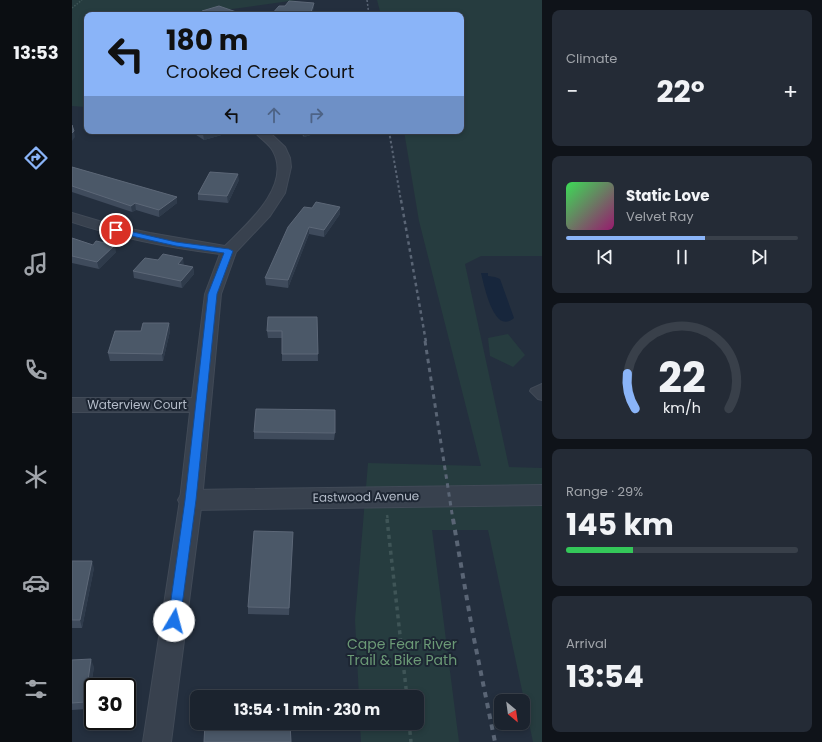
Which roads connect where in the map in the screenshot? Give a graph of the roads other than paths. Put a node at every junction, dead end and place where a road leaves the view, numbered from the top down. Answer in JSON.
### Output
{"nodes":[{"id":1,"x":263,"y":134,"type":"edge"},
{"id":2,"x":72,"y":217,"type":"edge"},
{"id":3,"x":229,"y":251,"type":"junction"},
{"id":4,"x":542,"y":387,"type":"edge"},
{"id":5,"x":542,"y":397,"type":"edge"},
{"id":6,"x":72,"y":405,"type":"edge"},
{"id":7,"x":202,"y":405,"type":"junction"},
{"id":8,"x":542,"y":495,"type":"edge"},
{"id":9,"x":191,"y":500,"type":"junction"},
{"id":10,"x":157,"y":742,"type":"edge"}],
"edges":[{"from":1,"to":3,"type":"street"},
{"from":2,"to":3,"type":"street"},
{"from":3,"to":7,"type":"street"},
{"from":4,"to":5,"type":"lane"},
{"from":6,"to":7,"type":"street","name":"Waterview Court"},
{"from":7,"to":9,"type":"street"},
{"from":8,"to":9,"type":"street","name":"Eastwood Avenue"},
{"from":9,"to":10,"type":"street"}]}
